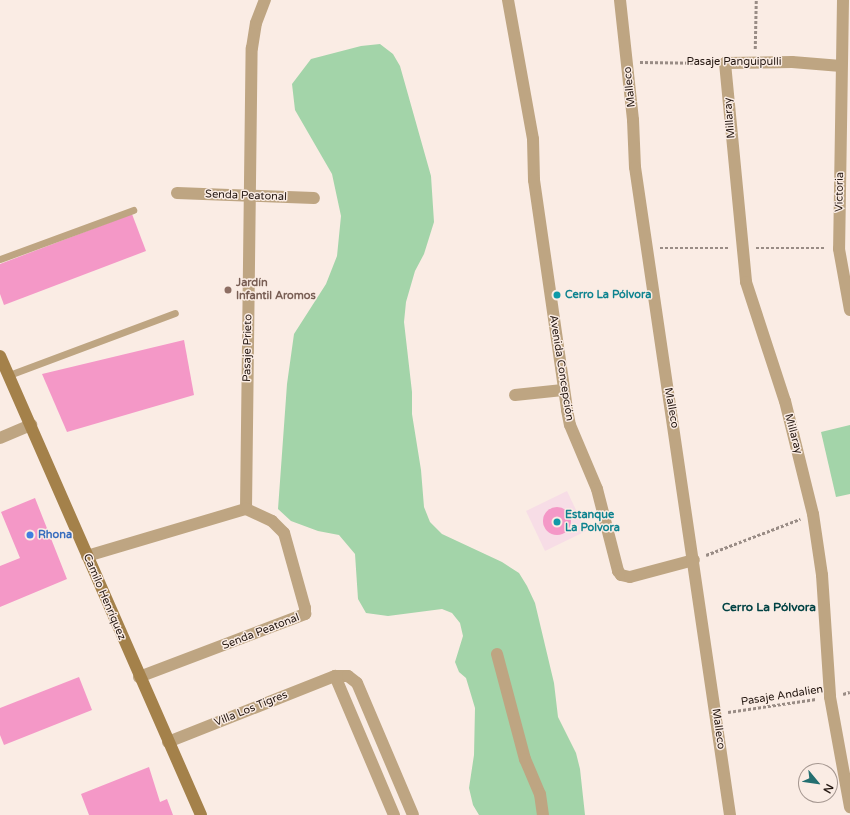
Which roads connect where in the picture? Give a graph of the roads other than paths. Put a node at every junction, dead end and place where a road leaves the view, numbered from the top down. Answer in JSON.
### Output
{"nodes":[{"id":1,"x":508,"y":0,"type":"edge"},
{"id":2,"x":620,"y":0,"type":"edge"},
{"id":3,"x":843,"y":0,"type":"edge"},
{"id":4,"x":263,"y":2,"type":"edge"},
{"id":5,"x":725,"y":63,"type":"joint"},
{"id":6,"x":841,"y":66,"type":"junction"},
{"id":7,"x":177,"y":193,"type":"dead end"},
{"id":8,"x":250,"y":196,"type":"junction"},
{"id":9,"x":314,"y":198,"type":"dead end"},
{"id":10,"x":133,"y":210,"type":"dead end"},
{"id":11,"x":845,"y":248,"type":"edge"},
{"id":12,"x":0,"y":260,"type":"edge"},
{"id":13,"x":850,"y":310,"type":"edge"},
{"id":14,"x":174,"y":313,"type":"dead end"},
{"id":15,"x":0,"y":356,"type":"edge"},
{"id":16,"x":9,"y":375,"type":"junction"},
{"id":17,"x":563,"y":390,"type":"junction"},
{"id":18,"x":515,"y":395,"type":"dead end"},
{"id":19,"x":31,"y":425,"type":"junction"},
{"id":20,"x":0,"y":438,"type":"edge"},
{"id":21,"x":246,"y":509,"type":"junction"},
{"id":22,"x":87,"y":556,"type":"junction"},
{"id":23,"x":694,"y":560,"type":"junction"},
{"id":24,"x":497,"y":654,"type":"dead end"},
{"id":25,"x":335,"y":676,"type":"junction"},
{"id":26,"x":139,"y":677,"type":"junction"},
{"id":27,"x":168,"y":742,"type":"junction"},
{"id":28,"x":850,"y":807,"type":"edge"},
{"id":29,"x":201,"y":815,"type":"edge"},
{"id":30,"x":394,"y":815,"type":"edge"},
{"id":31,"x":413,"y":815,"type":"edge"},
{"id":32,"x":543,"y":815,"type":"edge"},
{"id":33,"x":730,"y":815,"type":"edge"}],
"edges":[{"from":1,"to":17,"type":"street","name":"Avenida Concepción"},
{"from":2,"to":23,"type":"street","name":"Malleco"},
{"from":3,"to":6,"type":"street","name":"Victoria"},
{"from":4,"to":8,"type":"street","name":"Pasaje Prieto"},
{"from":5,"to":6,"type":"street","name":"Pasaje Panguipulli"},
{"from":5,"to":28,"type":"street","name":"Millaray"},
{"from":6,"to":11,"type":"street","name":"Victoria"},
{"from":7,"to":8,"type":"street","name":"Senda Peatonal"},
{"from":8,"to":9,"type":"street","name":"Senda Peatonal"},
{"from":8,"to":21,"type":"street","name":"Pasaje Prieto"},
{"from":10,"to":12,"type":"lane"},
{"from":11,"to":13,"type":"street","name":"Victoria"},
{"from":14,"to":16,"type":"lane"},
{"from":15,"to":16,"type":"main road","name":"Camilo Henríquez"},
{"from":16,"to":19,"type":"main road","name":"Camilo Henríquez"},
{"from":17,"to":18,"type":"street"},
{"from":17,"to":23,"type":"street","name":"Avenida Concepción"},
{"from":19,"to":20,"type":"street"},
{"from":19,"to":22,"type":"main road","name":"Camilo Henríquez"},
{"from":21,"to":22,"type":"street"},
{"from":21,"to":26,"type":"street","name":"Senda Peatonal"},
{"from":22,"to":26,"type":"main road","name":"Camilo Henríquez"},
{"from":23,"to":33,"type":"street","name":"Malleco"},
{"from":24,"to":32,"type":"street"},
{"from":25,"to":27,"type":"street","name":"Villa Los Tigres"},
{"from":25,"to":30,"type":"street"},
{"from":25,"to":31,"type":"street"},
{"from":26,"to":27,"type":"main road","name":"Camilo Henríquez"},
{"from":27,"to":29,"type":"main road","name":"Camilo Henríquez"}]}
